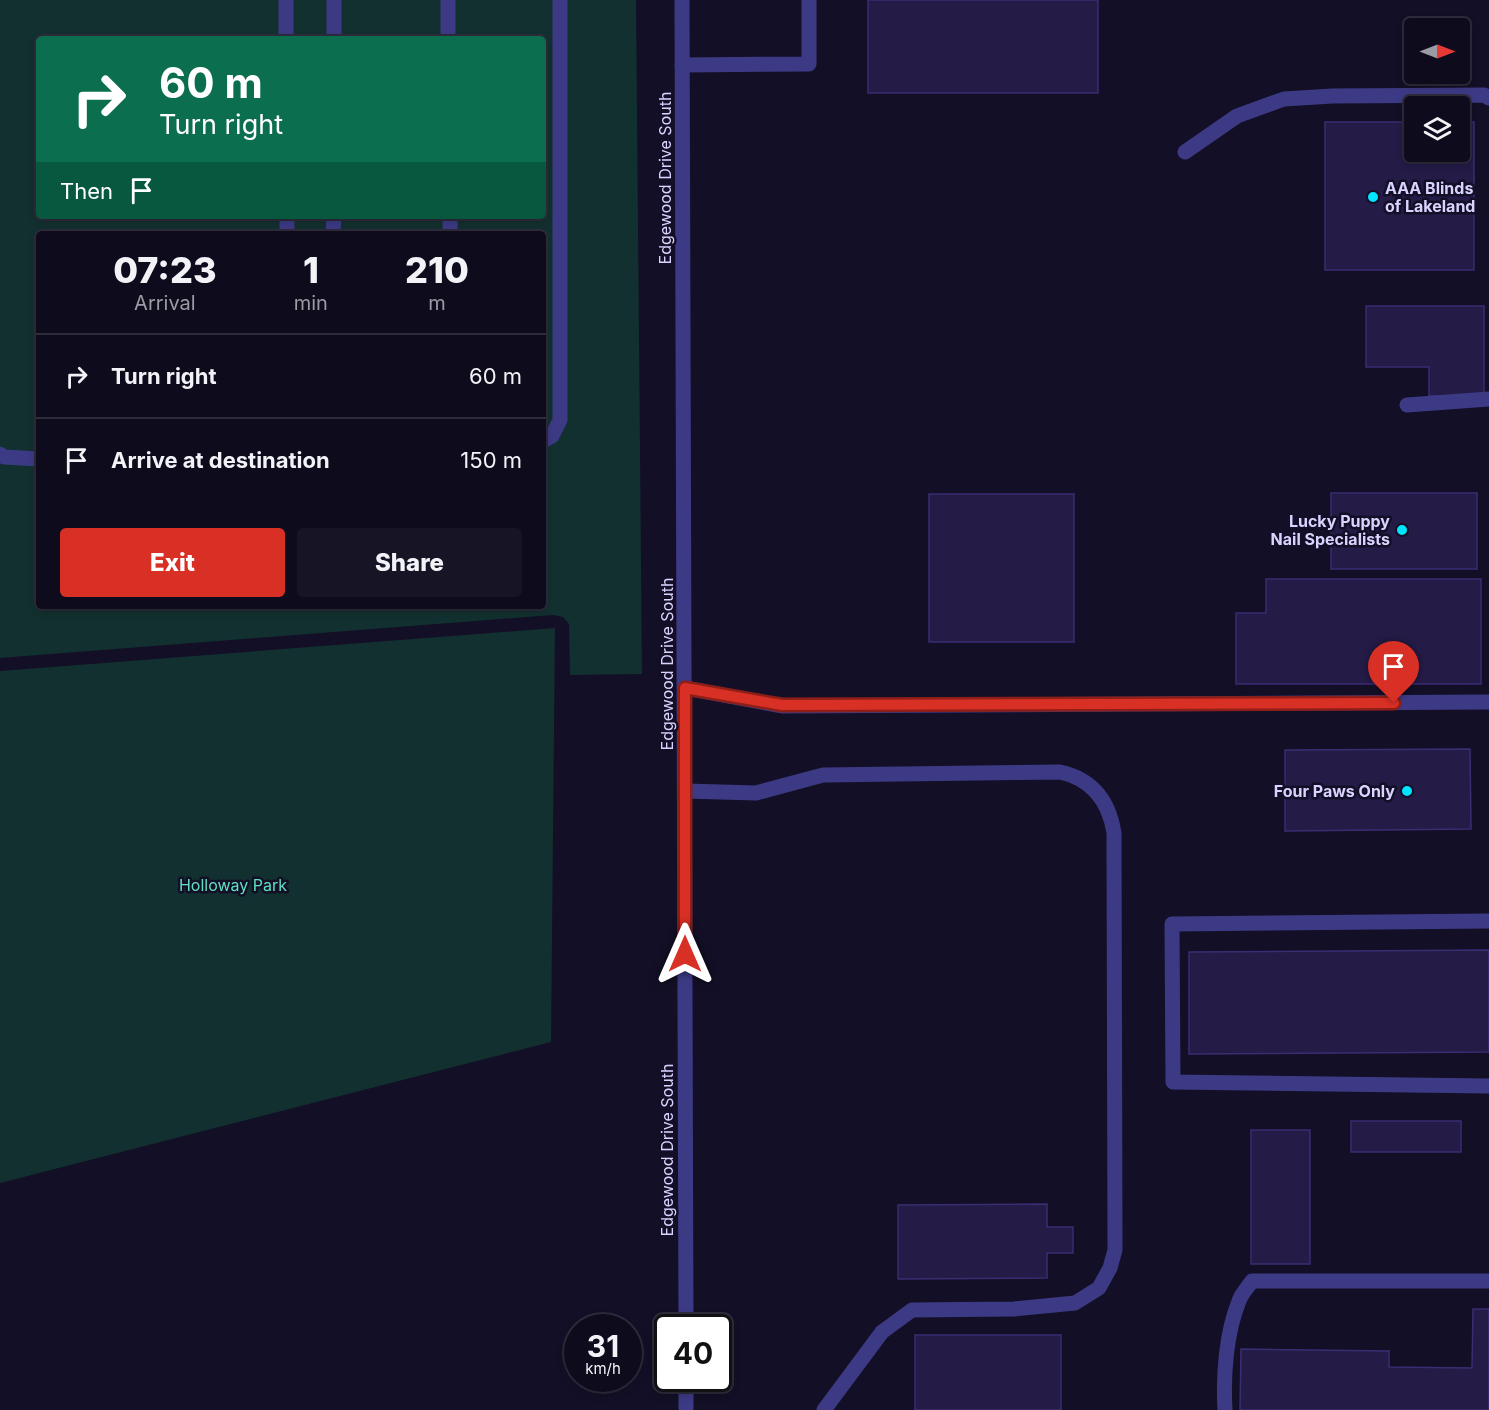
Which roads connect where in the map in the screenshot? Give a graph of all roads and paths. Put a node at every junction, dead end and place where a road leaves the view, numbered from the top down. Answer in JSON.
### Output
{"nodes":[{"id":1,"x":286,"y":0,"type":"edge"},
{"id":2,"x":334,"y":0,"type":"edge"},
{"id":3,"x":448,"y":0,"type":"edge"},
{"id":4,"x":560,"y":0,"type":"edge"},
{"id":5,"x":682,"y":0,"type":"edge"},
{"id":6,"x":809,"y":0,"type":"edge"},
{"id":7,"x":286,"y":36,"type":"edge"},
{"id":8,"x":334,"y":36,"type":"edge"},
{"id":9,"x":448,"y":36,"type":"edge"},
{"id":10,"x":682,"y":65,"type":"junction"},
{"id":11,"x":1489,"y":98,"type":"edge"},
{"id":12,"x":1185,"y":152,"type":"dead end"},
{"id":13,"x":1489,"y":399,"type":"edge"},
{"id":14,"x":1407,"y":405,"type":"dead end"},
{"id":15,"x":546,"y":439,"type":"edge"},
{"id":16,"x":0,"y":454,"type":"edge"},
{"id":17,"x":36,"y":459,"type":"edge"},
{"id":18,"x":685,"y":688,"type":"junction"},
{"id":19,"x":1489,"y":702,"type":"edge"},
{"id":20,"x":685,"y":791,"type":"junction"},
{"id":21,"x":1489,"y":921,"type":"edge"},
{"id":22,"x":1489,"y":1086,"type":"edge"},
{"id":23,"x":1489,"y":1281,"type":"edge"},
{"id":24,"x":686,"y":1314,"type":"edge"},
{"id":25,"x":686,"y":1392,"type":"edge"},
{"id":26,"x":686,"y":1410,"type":"edge"},
{"id":27,"x":824,"y":1410,"type":"edge"},
{"id":28,"x":1226,"y":1410,"type":"edge"}],
"edges":[{"from":1,"to":7,"type":"street"},
{"from":2,"to":8,"type":"street"},
{"from":3,"to":9,"type":"street"},
{"from":4,"to":15,"type":"street"},
{"from":5,"to":10,"type":"street","name":"Edgewood Drive South"},
{"from":6,"to":10,"type":"street"},
{"from":10,"to":18,"type":"street","name":"Edgewood Drive South"},
{"from":11,"to":12,"type":"street"},
{"from":13,"to":14,"type":"street"},
{"from":16,"to":17,"type":"street"},
{"from":18,"to":19,"type":"street"},
{"from":18,"to":20,"type":"street","name":"Edgewood Drive South"},
{"from":20,"to":24,"type":"street","name":"Edgewood Drive South"},
{"from":20,"to":27,"type":"street"},
{"from":21,"to":22,"type":"street"},
{"from":23,"to":28,"type":"street"},
{"from":25,"to":26,"type":"street"}]}
